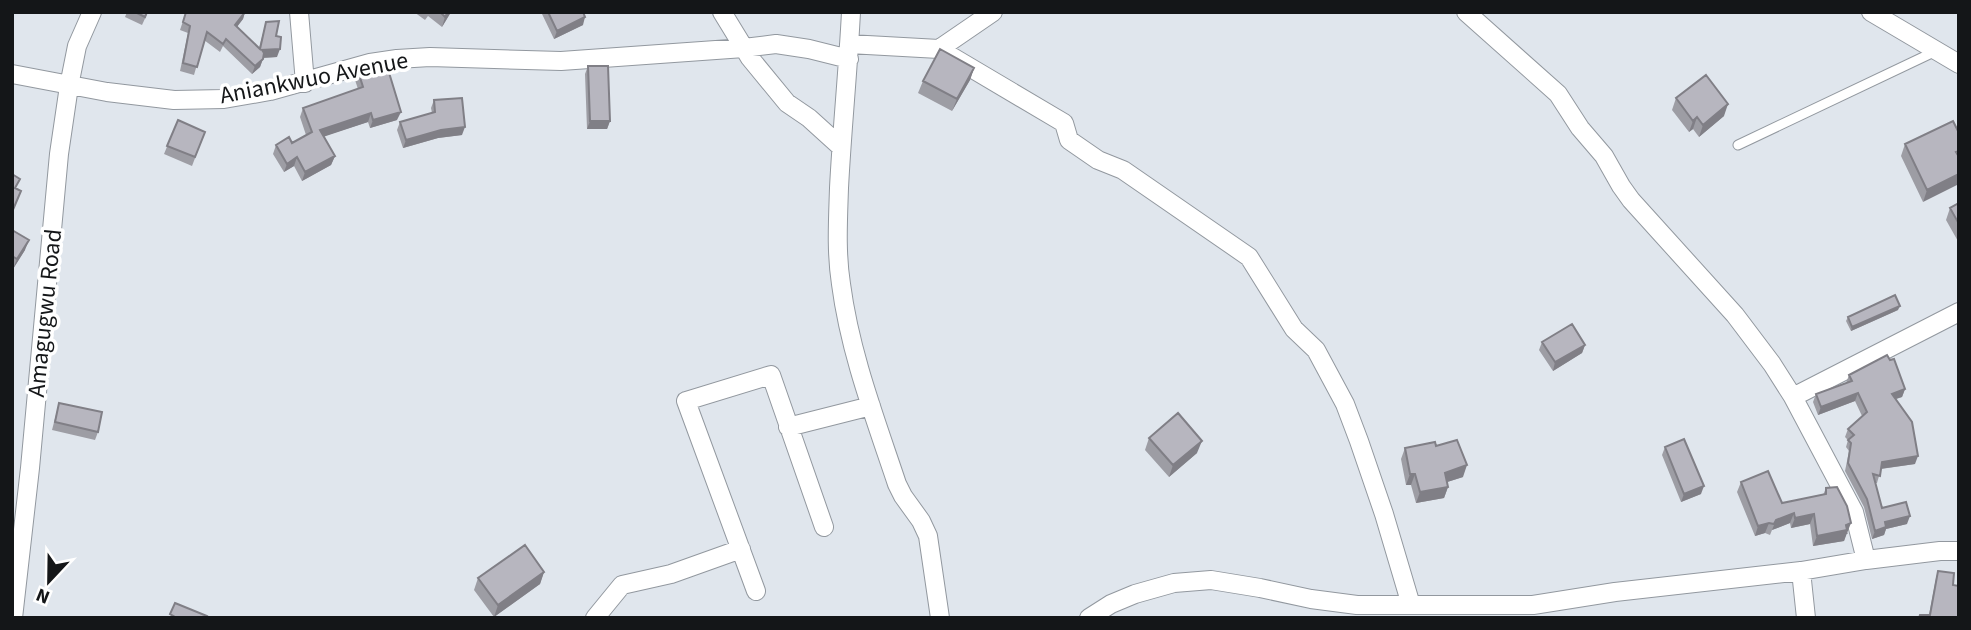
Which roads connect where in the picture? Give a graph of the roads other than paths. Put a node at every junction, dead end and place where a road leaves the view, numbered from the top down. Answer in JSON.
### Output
{"nodes":[{"id":1,"x":92,"y":12,"type":"edge"},
{"id":2,"x":299,"y":12,"type":"edge"},
{"id":3,"x":722,"y":12,"type":"edge"},
{"id":4,"x":851,"y":12,"type":"edge"},
{"id":5,"x":993,"y":12,"type":"edge"},
{"id":6,"x":1466,"y":12,"type":"edge"},
{"id":7,"x":1871,"y":12,"type":"edge"},
{"id":8,"x":744,"y":48,"type":"junction"},
{"id":9,"x":939,"y":49,"type":"junction"},
{"id":10,"x":1936,"y":51,"type":"junction"},
{"id":11,"x":849,"y":52,"type":"junction"},
{"id":12,"x":1959,"y":64,"type":"edge"},
{"id":13,"x":12,"y":74,"type":"edge"},
{"id":14,"x":305,"y":83,"type":"junction"},
{"id":15,"x":69,"y":86,"type":"junction"},
{"id":16,"x":1738,"y":145,"type":"dead end"},
{"id":17,"x":841,"y":146,"type":"junction"},
{"id":18,"x":1959,"y":312,"type":"edge"},
{"id":19,"x":1793,"y":397,"type":"junction"},
{"id":20,"x":871,"y":406,"type":"junction"},
{"id":21,"x":788,"y":427,"type":"junction"},
{"id":22,"x":824,"y":527,"type":"dead end"},
{"id":23,"x":741,"y":549,"type":"junction"},
{"id":24,"x":1959,"y":551,"type":"edge"},
{"id":25,"x":1866,"y":560,"type":"junction"},
{"id":26,"x":1801,"y":572,"type":"junction"},
{"id":27,"x":757,"y":591,"type":"dead end"},
{"id":28,"x":1410,"y":605,"type":"junction"},
{"id":29,"x":1532,"y":611,"type":"edge"},
{"id":30,"x":13,"y":618,"type":"edge"},
{"id":31,"x":595,"y":618,"type":"edge"},
{"id":32,"x":940,"y":618,"type":"edge"},
{"id":33,"x":1089,"y":618,"type":"edge"},
{"id":34,"x":1807,"y":618,"type":"edge"}],
"edges":[{"from":1,"to":15,"type":"street","name":"Amagugwu Road"},
{"from":2,"to":14,"type":"street"},
{"from":3,"to":8,"type":"street"},
{"from":4,"to":11,"type":"street"},
{"from":5,"to":9,"type":"street"},
{"from":6,"to":19,"type":"street"},
{"from":7,"to":10,"type":"street"},
{"from":8,"to":11,"type":"street","name":"Aniankwuo Avenue"},
{"from":8,"to":14,"type":"street","name":"Aniankwuo Avenue"},
{"from":8,"to":17,"type":"street"},
{"from":9,"to":11,"type":"street","name":"Aniankwuo Avenue"},
{"from":9,"to":28,"type":"street"},
{"from":10,"to":12,"type":"street"},
{"from":10,"to":16,"type":"lane"},
{"from":11,"to":17,"type":"street"},
{"from":13,"to":15,"type":"street","name":"Aniankwuo Avenue"},
{"from":14,"to":15,"type":"street","name":"Aniankwuo Avenue"},
{"from":15,"to":30,"type":"street","name":"Amagugwu Road"},
{"from":17,"to":20,"type":"street"},
{"from":18,"to":19,"type":"street"},
{"from":19,"to":25,"type":"street"},
{"from":20,"to":21,"type":"street"},
{"from":20,"to":32,"type":"street"},
{"from":21,"to":22,"type":"street"},
{"from":21,"to":23,"type":"street"},
{"from":23,"to":27,"type":"street"},
{"from":23,"to":31,"type":"street"},
{"from":24,"to":25,"type":"street"},
{"from":25,"to":26,"type":"street"},
{"from":26,"to":29,"type":"street"},
{"from":26,"to":34,"type":"street"},
{"from":28,"to":29,"type":"street"},
{"from":28,"to":33,"type":"street"}]}
